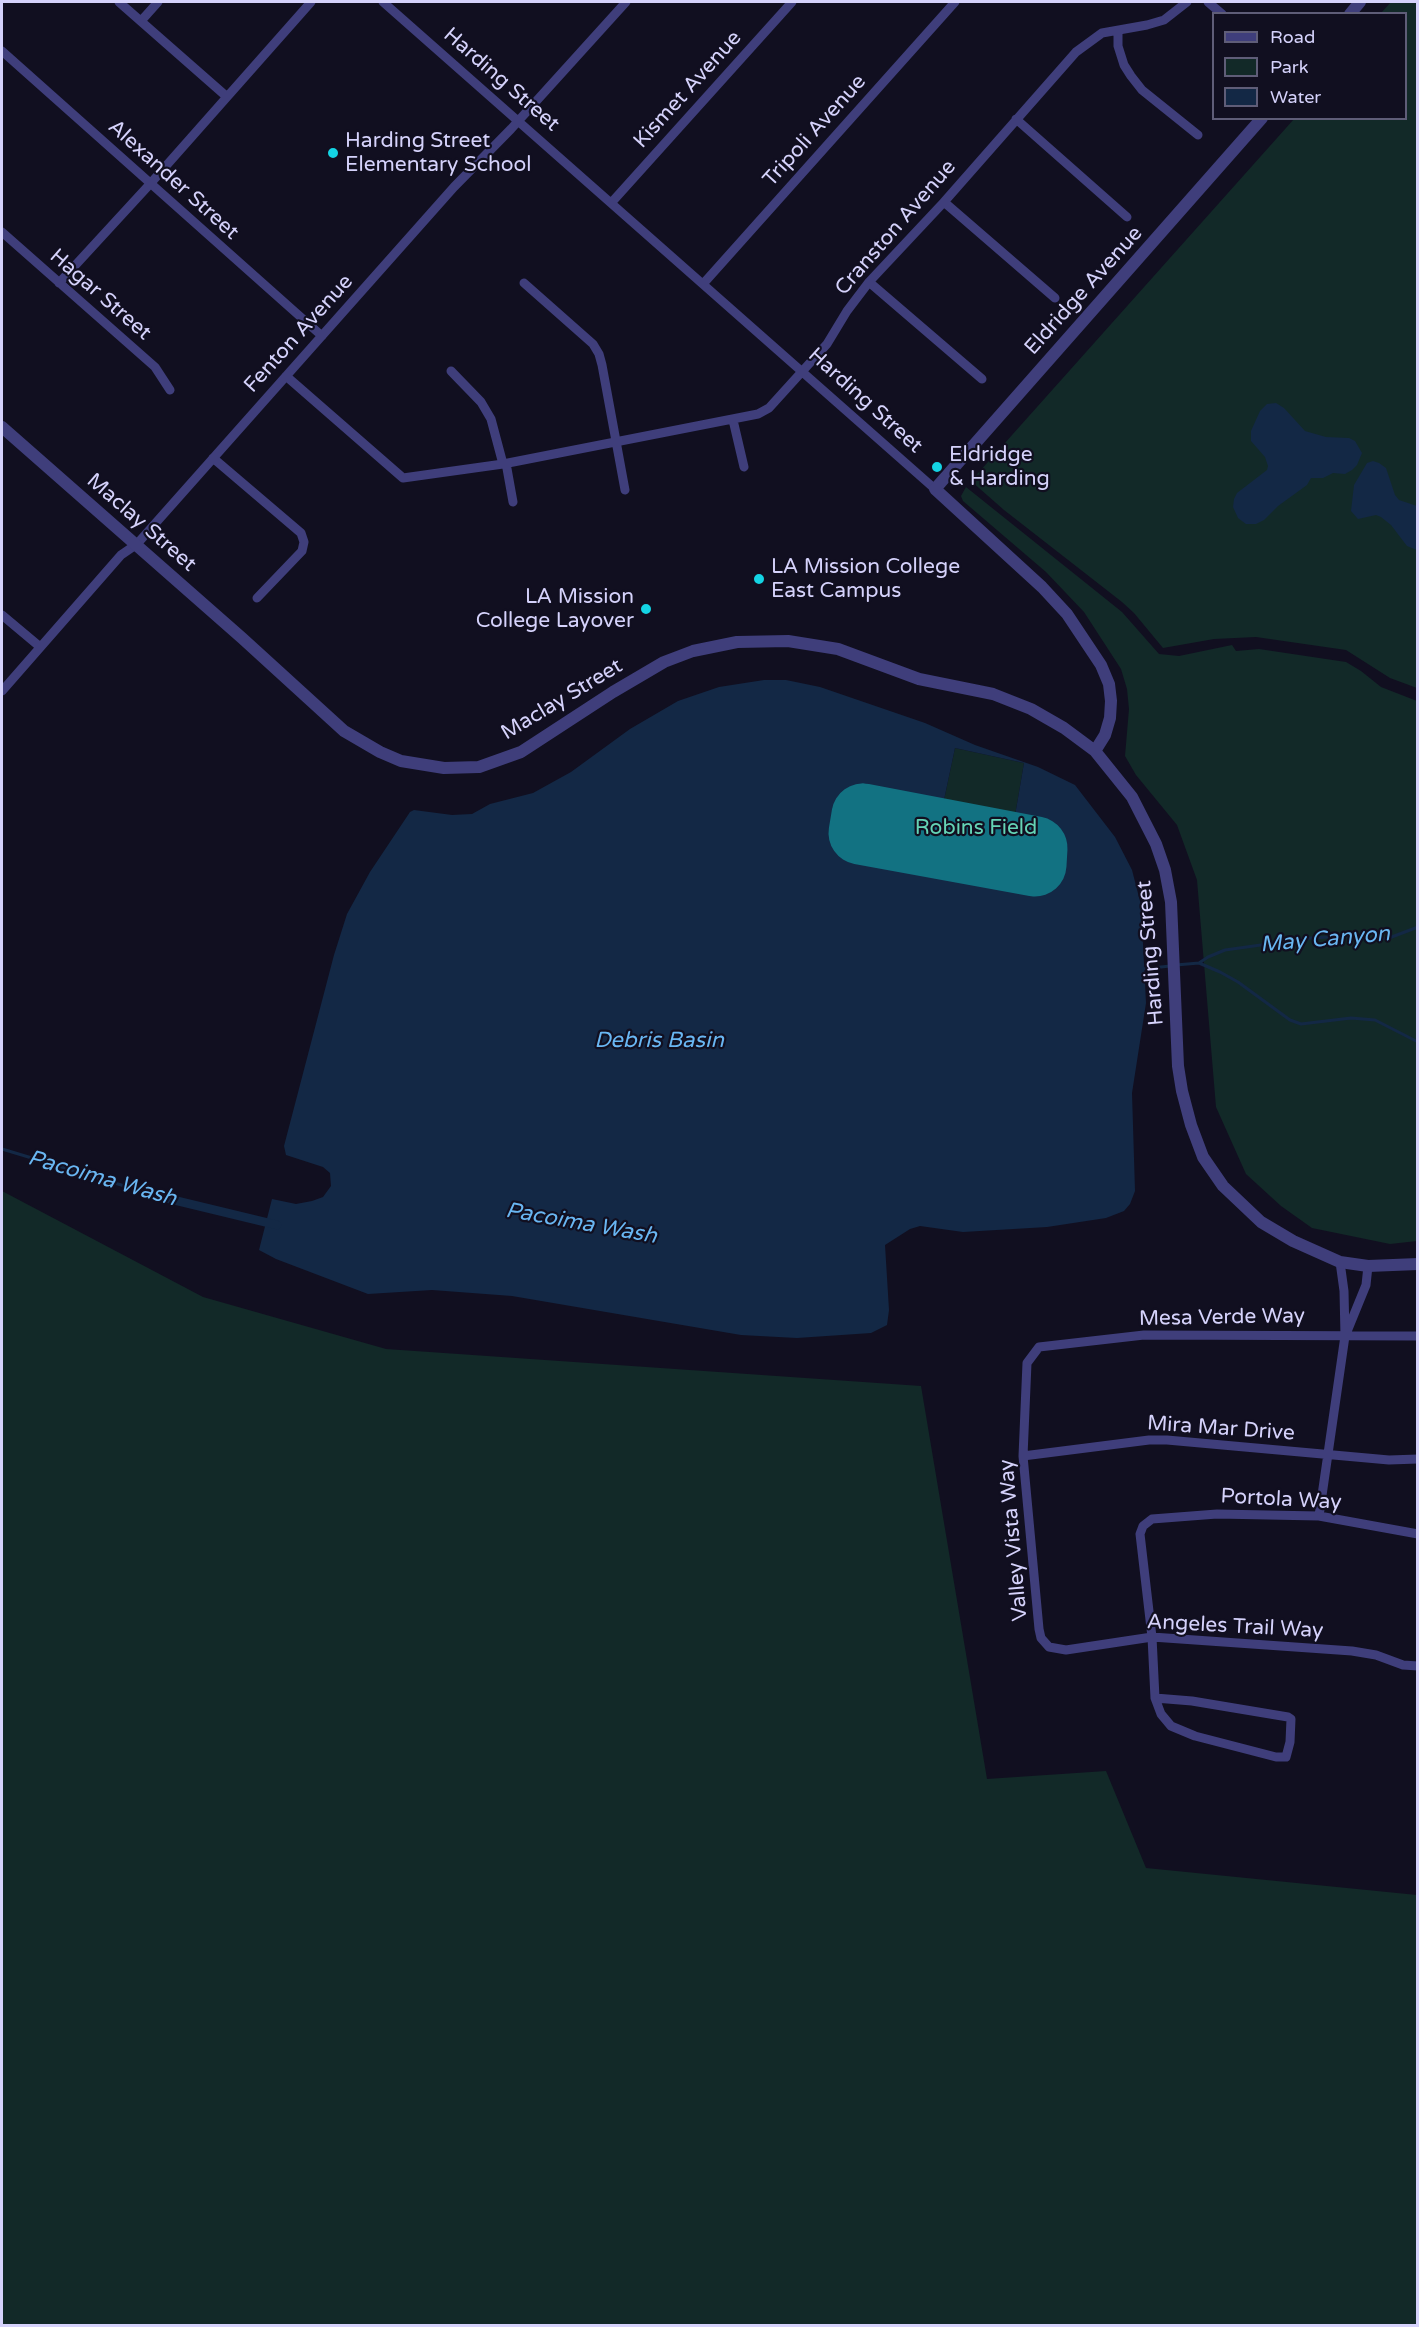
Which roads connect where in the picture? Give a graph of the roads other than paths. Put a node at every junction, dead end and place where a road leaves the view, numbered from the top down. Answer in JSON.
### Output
{"nodes":[{"id":1,"x":119,"y":2,"type":"edge"},
{"id":2,"x":158,"y":2,"type":"edge"},
{"id":3,"x":311,"y":2,"type":"edge"},
{"id":4,"x":383,"y":2,"type":"edge"},
{"id":5,"x":626,"y":2,"type":"edge"},
{"id":6,"x":792,"y":2,"type":"edge"},
{"id":7,"x":955,"y":2,"type":"edge"},
{"id":8,"x":1187,"y":2,"type":"edge"},
{"id":9,"x":1208,"y":2,"type":"edge"},
{"id":10,"x":1220,"y":12,"type":"edge"},
{"id":11,"x":141,"y":21,"type":"junction"},
{"id":12,"x":1118,"y":31,"type":"junction"},
{"id":13,"x":2,"y":51,"type":"edge"},
{"id":14,"x":226,"y":96,"type":"junction"},
{"id":15,"x":1016,"y":119,"type":"junction"},
{"id":16,"x":1260,"y":120,"type":"edge"},
{"id":17,"x":518,"y":121,"type":"junction"},
{"id":18,"x":1198,"y":135,"type":"dead end"},
{"id":19,"x":150,"y":184,"type":"junction"},
{"id":20,"x":612,"y":202,"type":"junction"},
{"id":21,"x":944,"y":202,"type":"junction"},
{"id":22,"x":1127,"y":217,"type":"dead end"},
{"id":23,"x":2,"y":232,"type":"edge"},
{"id":24,"x":869,"y":282,"type":"junction"},
{"id":25,"x":59,"y":283,"type":"junction"},
{"id":26,"x":524,"y":283,"type":"dead end"},
{"id":27,"x":703,"y":284,"type":"junction"},
{"id":28,"x":1055,"y":298,"type":"dead end"},
{"id":29,"x":322,"y":336,"type":"junction"},
{"id":30,"x":451,"y":371,"type":"dead end"},
{"id":31,"x":802,"y":372,"type":"junction"},
{"id":32,"x":286,"y":376,"type":"junction"},
{"id":33,"x":982,"y":379,"type":"dead end"},
{"id":34,"x":170,"y":390,"type":"dead end"},
{"id":35,"x":733,"y":420,"type":"junction"},
{"id":36,"x":2,"y":427,"type":"edge"},
{"id":37,"x":617,"y":441,"type":"junction"},
{"id":38,"x":213,"y":458,"type":"junction"},
{"id":39,"x":504,"y":463,"type":"junction"},
{"id":40,"x":744,"y":466,"type":"dead end"},
{"id":41,"x":935,"y":489,"type":"junction"},
{"id":42,"x":625,"y":490,"type":"dead end"},
{"id":43,"x":513,"y":502,"type":"dead end"},
{"id":44,"x":137,"y":544,"type":"junction"},
{"id":45,"x":256,"y":598,"type":"dead end"},
{"id":46,"x":2,"y":615,"type":"edge"},
{"id":47,"x":39,"y":646,"type":"junction"},
{"id":48,"x":2,"y":691,"type":"edge"},
{"id":49,"x":1095,"y":751,"type":"junction"},
{"id":50,"x":1340,"y":1262,"type":"junction"},
{"id":51,"x":1418,"y":1264,"type":"edge"},
{"id":52,"x":1368,"y":1266,"type":"junction"},
{"id":53,"x":1345,"y":1336,"type":"junction"},
{"id":54,"x":1418,"y":1336,"type":"edge"},
{"id":55,"x":1031,"y":1356,"type":"joint"},
{"id":56,"x":1328,"y":1455,"type":"junction"},
{"id":57,"x":1023,"y":1456,"type":"junction"},
{"id":58,"x":1418,"y":1459,"type":"edge"},
{"id":59,"x":1318,"y":1516,"type":"junction"},
{"id":60,"x":1418,"y":1534,"type":"edge"},
{"id":61,"x":1152,"y":1637,"type":"junction"},
{"id":62,"x":1049,"y":1647,"type":"joint"},
{"id":63,"x":1418,"y":1666,"type":"edge"},
{"id":64,"x":1155,"y":1698,"type":"junction"}],
"edges":[{"from":1,"to":11,"type":"street"},
{"from":2,"to":11,"type":"street"},
{"from":3,"to":14,"type":"street"},
{"from":4,"to":17,"type":"street","name":"Harding Street"},
{"from":5,"to":17,"type":"street","name":"Fenton Avenue"},
{"from":6,"to":20,"type":"street","name":"Kismet Avenue"},
{"from":7,"to":27,"type":"street","name":"Tripoli Avenue"},
{"from":8,"to":12,"type":"street","name":"Cranston Avenue"},
{"from":9,"to":10,"type":"street"},
{"from":11,"to":14,"type":"street"},
{"from":12,"to":15,"type":"street","name":"Cranston Avenue"},
{"from":12,"to":18,"type":"street"},
{"from":13,"to":19,"type":"street","name":"Alexander Street"},
{"from":14,"to":19,"type":"street"},
{"from":15,"to":21,"type":"street","name":"Cranston Avenue"},
{"from":15,"to":22,"type":"street"},
{"from":16,"to":41,"type":"street","name":"Eldridge Avenue"},
{"from":17,"to":20,"type":"street","name":"Harding Street"},
{"from":17,"to":29,"type":"street","name":"Fenton Avenue"},
{"from":19,"to":25,"type":"street"},
{"from":19,"to":29,"type":"street","name":"Alexander Street"},
{"from":20,"to":27,"type":"street","name":"Harding Street"},
{"from":21,"to":24,"type":"street","name":"Cranston Avenue"},
{"from":21,"to":28,"type":"street"},
{"from":23,"to":25,"type":"street","name":"Hagar Street"},
{"from":24,"to":31,"type":"street","name":"Cranston Avenue"},
{"from":24,"to":33,"type":"street"},
{"from":25,"to":34,"type":"street","name":"Hagar Street"},
{"from":26,"to":37,"type":"street"},
{"from":27,"to":31,"type":"street","name":"Harding Street"},
{"from":29,"to":32,"type":"street","name":"Fenton Avenue"},
{"from":30,"to":39,"type":"street"},
{"from":31,"to":35,"type":"street","name":"Cranston Avenue"},
{"from":31,"to":41,"type":"street","name":"Harding Street"},
{"from":32,"to":38,"type":"street","name":"Fenton Avenue"},
{"from":32,"to":39,"type":"street","name":"Cranston Avenue"},
{"from":35,"to":37,"type":"street","name":"Cranston Avenue"},
{"from":35,"to":40,"type":"street"},
{"from":36,"to":44,"type":"street","name":"Maclay Street"},
{"from":37,"to":39,"type":"street","name":"Cranston Avenue"},
{"from":37,"to":42,"type":"street"},
{"from":38,"to":44,"type":"street","name":"Fenton Avenue"},
{"from":38,"to":45,"type":"street"},
{"from":39,"to":43,"type":"street"},
{"from":41,"to":49,"type":"street","name":"Harding Street"},
{"from":44,"to":47,"type":"street","name":"Fenton Avenue"},
{"from":44,"to":49,"type":"street","name":"Maclay Street"},
{"from":46,"to":47,"type":"street"},
{"from":47,"to":48,"type":"street","name":"Fenton Avenue"},
{"from":49,"to":50,"type":"street","name":"Harding Street"},
{"from":50,"to":52,"type":"street","name":"Harding Street"},
{"from":50,"to":53,"type":"street"},
{"from":51,"to":52,"type":"street","name":"Harding Street"},
{"from":52,"to":53,"type":"street"},
{"from":53,"to":54,"type":"street","name":"Mesa Verde Way"},
{"from":53,"to":55,"type":"street","name":"Mesa Verde Way"},
{"from":53,"to":56,"type":"street"},
{"from":55,"to":57,"type":"street","name":"Valley Vista Way"},
{"from":56,"to":57,"type":"street","name":"Mira Mar Drive"},
{"from":56,"to":58,"type":"street","name":"Mira Mar Drive"},
{"from":56,"to":59,"type":"street"},
{"from":57,"to":62,"type":"street","name":"Valley Vista Way"},
{"from":59,"to":60,"type":"street","name":"Portola Way"},
{"from":59,"to":61,"type":"street","name":"Portola Way"},
{"from":61,"to":62,"type":"street","name":"Angeles Trail Way"},
{"from":61,"to":63,"type":"street","name":"Angeles Trail Way"},
{"from":61,"to":64,"type":"street"},
{"from":64,"to":64,"type":"street"}]}
